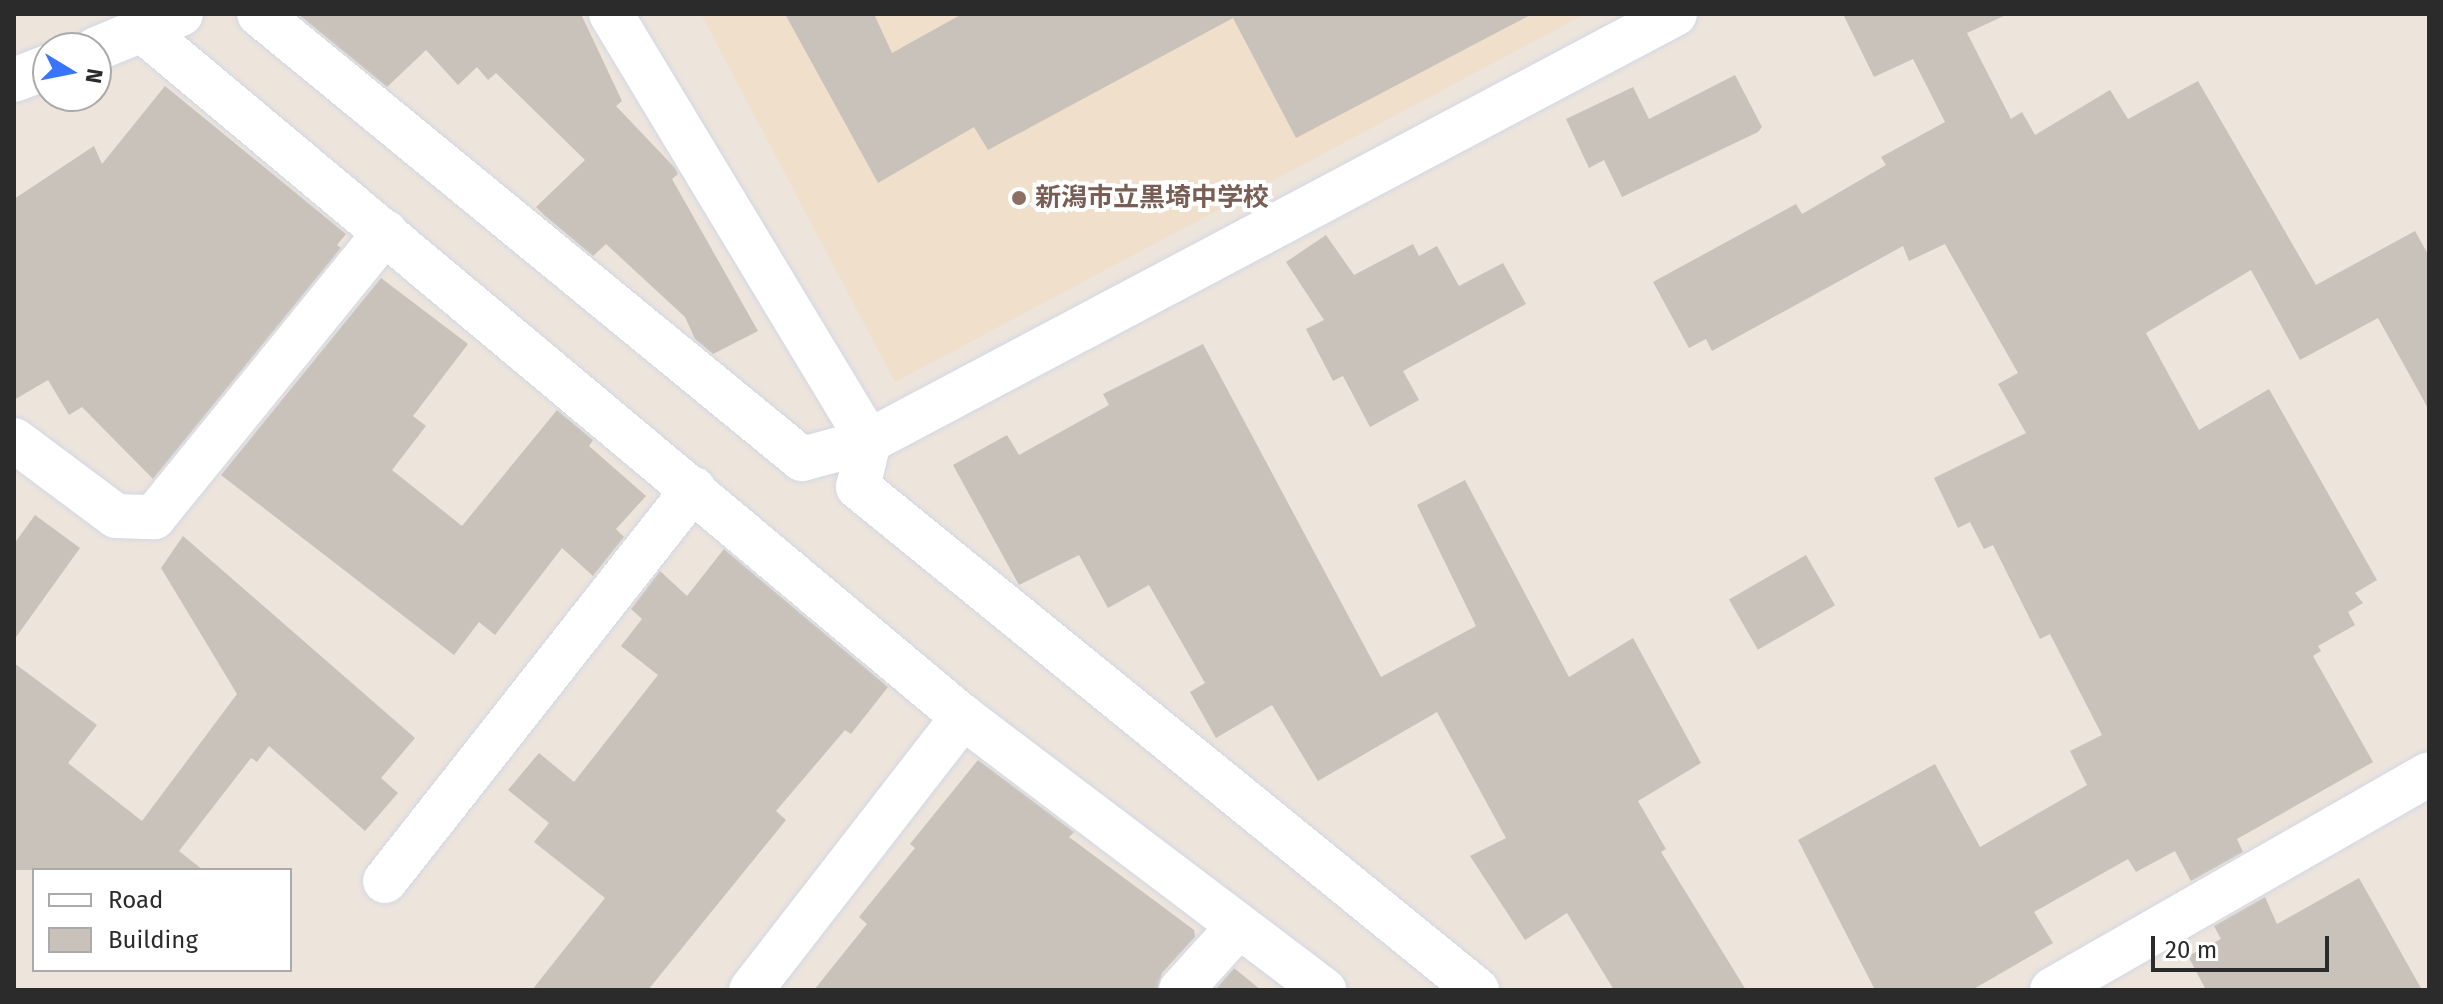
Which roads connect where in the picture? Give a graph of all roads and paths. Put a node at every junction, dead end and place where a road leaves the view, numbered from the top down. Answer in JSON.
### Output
{"nodes":[{"id":1,"x":259,"y":14,"type":"edge"},
{"id":2,"x":611,"y":14,"type":"edge"},
{"id":3,"x":1675,"y":14,"type":"edge"},
{"id":4,"x":162,"y":22,"type":"edge"},
{"id":5,"x":112,"y":42,"type":"edge"},
{"id":6,"x":386,"y":232,"type":"junction"},
{"id":7,"x":14,"y":440,"type":"edge"},
{"id":8,"x":869,"y":441,"type":"junction"},
{"id":9,"x":693,"y":489,"type":"junction"},
{"id":10,"x":963,"y":717,"type":"junction"},
{"id":11,"x":2429,"y":774,"type":"edge"},
{"id":12,"x":385,"y":881,"type":"dead end"},
{"id":13,"x":1238,"y":927,"type":"junction"},
{"id":14,"x":751,"y":990,"type":"edge"},
{"id":15,"x":1181,"y":990,"type":"edge"},
{"id":16,"x":1324,"y":990,"type":"edge"},
{"id":17,"x":1477,"y":990,"type":"edge"},
{"id":18,"x":2052,"y":990,"type":"edge"}],
"edges":[{"from":1,"to":8,"type":"street"},
{"from":2,"to":8,"type":"street"},
{"from":3,"to":8,"type":"street"},
{"from":4,"to":5,"type":"street"},
{"from":4,"to":6,"type":"street"},
{"from":6,"to":7,"type":"street"},
{"from":6,"to":9,"type":"street"},
{"from":8,"to":17,"type":"street"},
{"from":9,"to":10,"type":"street"},
{"from":9,"to":12,"type":"street"},
{"from":10,"to":13,"type":"street"},
{"from":10,"to":14,"type":"street"},
{"from":11,"to":18,"type":"street"},
{"from":13,"to":15,"type":"street"},
{"from":13,"to":16,"type":"street"}]}
